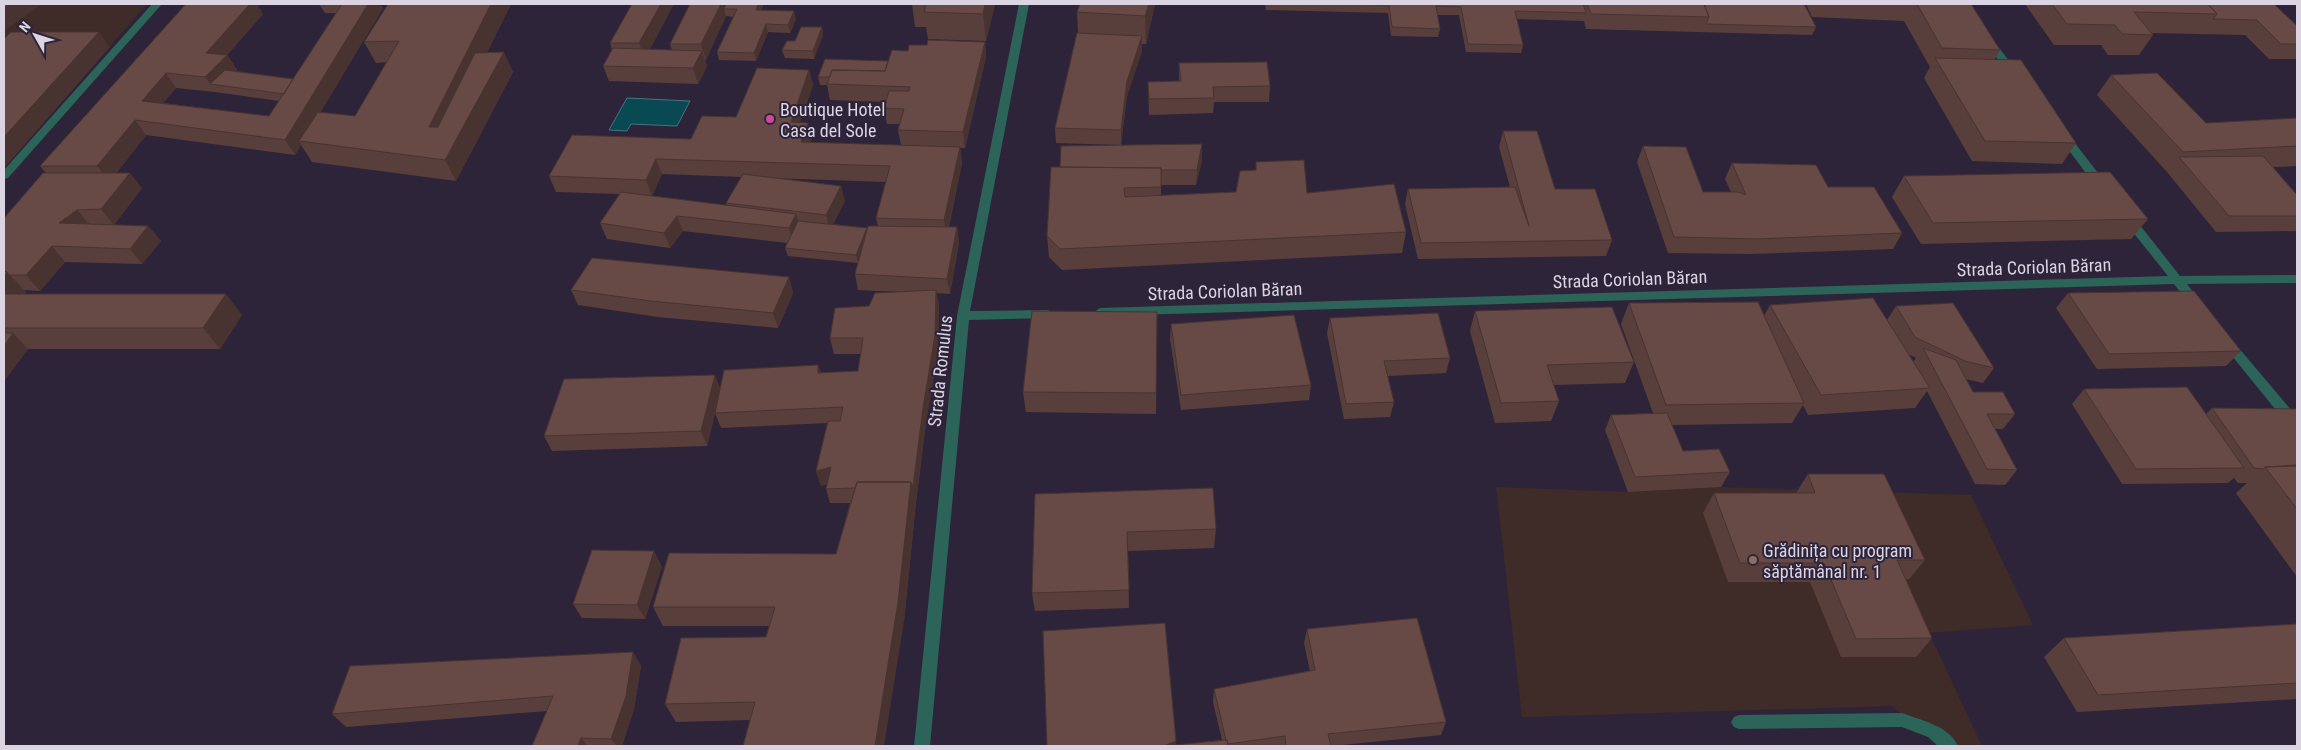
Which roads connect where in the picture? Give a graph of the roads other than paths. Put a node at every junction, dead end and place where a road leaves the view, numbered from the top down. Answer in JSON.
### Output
{"nodes":[{"id":1,"x":157,"y":4,"type":"edge"},
{"id":2,"x":1024,"y":4,"type":"edge"},
{"id":3,"x":1983,"y":34,"type":"edge"},
{"id":4,"x":2020,"y":81,"type":"edge"},
{"id":5,"x":2056,"y":127,"type":"edge"},
{"id":6,"x":4,"y":176,"type":"edge"},
{"id":7,"x":2110,"y":196,"type":"edge"},
{"id":8,"x":2122,"y":211,"type":"edge"},
{"id":9,"x":2297,"y":279,"type":"edge"},
{"id":10,"x":2177,"y":280,"type":"junction"},
{"id":11,"x":2202,"y":310,"type":"edge"},
{"id":12,"x":1092,"y":312,"type":"edge"},
{"id":13,"x":1062,"y":313,"type":"edge"},
{"id":14,"x":963,"y":316,"type":"junction"},
{"id":15,"x":2220,"y":333,"type":"edge"},
{"id":16,"x":2297,"y":426,"type":"edge"},
{"id":17,"x":1738,"y":722,"type":"dead end"},
{"id":18,"x":922,"y":746,"type":"edge"},
{"id":19,"x":1950,"y":746,"type":"edge"}],
"edges":[{"from":1,"to":6,"type":"street"},
{"from":2,"to":14,"type":"street","name":"Strada Romulus"},
{"from":3,"to":4,"type":"street"},
{"from":5,"to":7,"type":"street"},
{"from":8,"to":10,"type":"street"},
{"from":9,"to":10,"type":"street","name":"Strada Coriolan Băran"},
{"from":10,"to":11,"type":"street"},
{"from":10,"to":12,"type":"street","name":"Strada Coriolan Băran"},
{"from":13,"to":14,"type":"street"},
{"from":14,"to":18,"type":"street","name":"Strada Romulus"},
{"from":15,"to":16,"type":"street"},
{"from":17,"to":19,"type":"street"}]}
